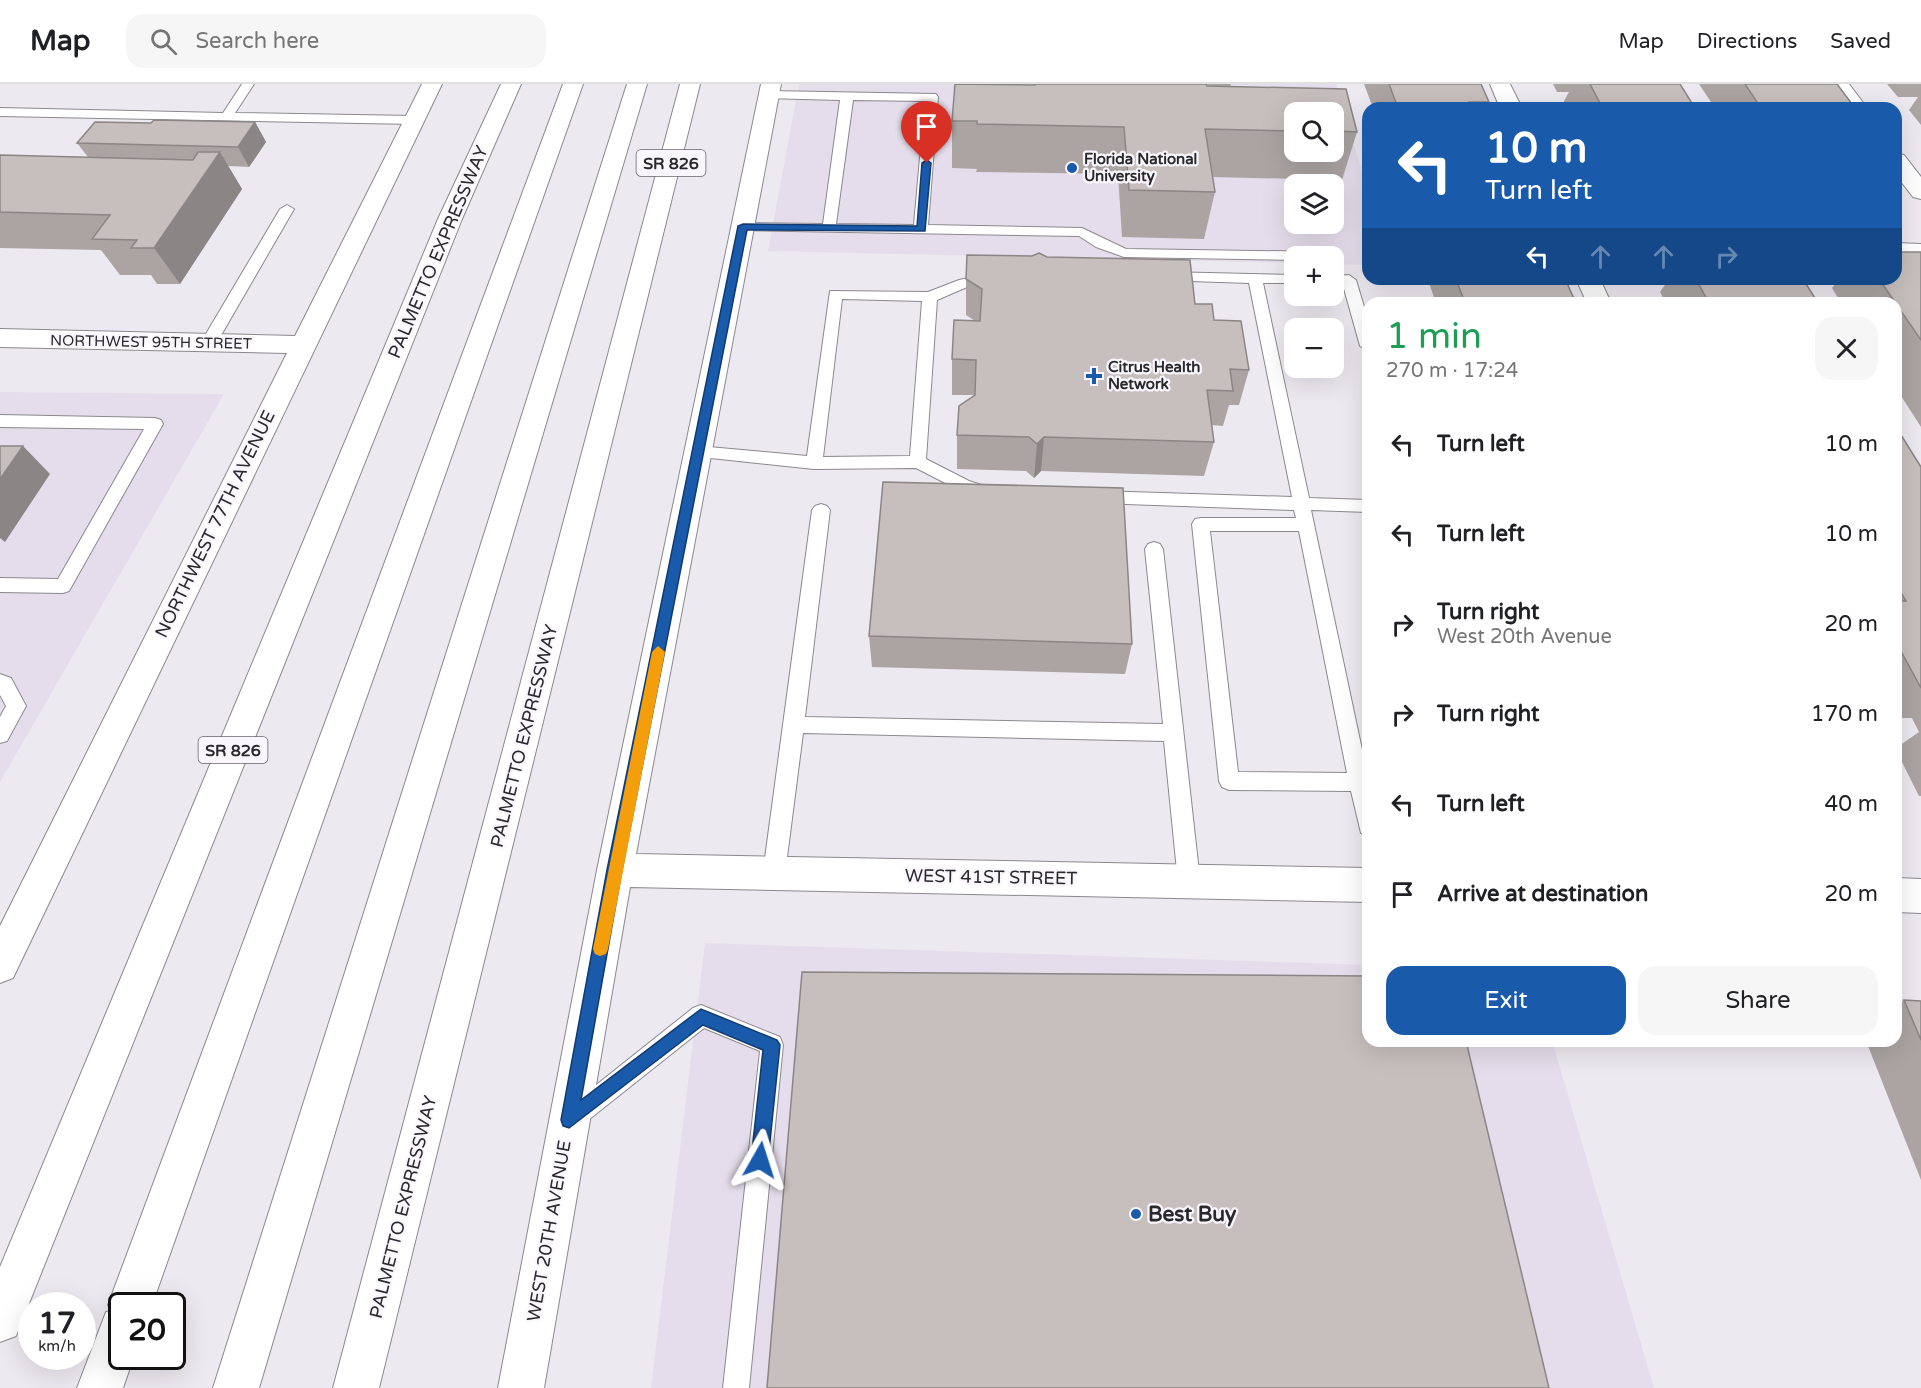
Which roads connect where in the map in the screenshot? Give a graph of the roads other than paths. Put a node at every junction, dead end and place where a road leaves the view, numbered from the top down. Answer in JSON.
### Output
{"nodes":[{"id":1,"x":248,"y":84,"type":"edge"},
{"id":2,"x":432,"y":84,"type":"edge"},
{"id":3,"x":499,"y":84,"type":"edge"},
{"id":4,"x":511,"y":84,"type":"edge"},
{"id":5,"x":573,"y":84,"type":"edge"},
{"id":6,"x":637,"y":84,"type":"edge"},
{"id":7,"x":690,"y":84,"type":"edge"},
{"id":8,"x":1500,"y":84,"type":"edge"},
{"id":9,"x":1838,"y":84,"type":"edge"},
{"id":10,"x":770,"y":89,"type":"edge"},
{"id":11,"x":847,"y":96,"type":"junction"},
{"id":12,"x":1508,"y":102,"type":"edge"},
{"id":13,"x":1852,"y":102,"type":"edge"},
{"id":14,"x":0,"y":112,"type":"edge"},
{"id":15,"x":227,"y":116,"type":"junction"},
{"id":16,"x":414,"y":120,"type":"junction"},
{"id":17,"x":1902,"y":168,"type":"edge"},
{"id":18,"x":1921,"y":192,"type":"edge"},
{"id":19,"x":287,"y":209,"type":"dead end"},
{"id":20,"x":450,"y":219,"type":"junction"},
{"id":21,"x":743,"y":226,"type":"junction"},
{"id":22,"x":829,"y":228,"type":"junction"},
{"id":23,"x":921,"y":229,"type":"junction"},
{"id":24,"x":1902,"y":250,"type":"edge"},
{"id":25,"x":1921,"y":250,"type":"edge"},
{"id":26,"x":1284,"y":255,"type":"edge"},
{"id":27,"x":1005,"y":275,"type":"edge"},
{"id":28,"x":1148,"y":277,"type":"edge"},
{"id":29,"x":1255,"y":278,"type":"junction"},
{"id":30,"x":1284,"y":279,"type":"edge"},
{"id":31,"x":1344,"y":280,"type":"edge"},
{"id":32,"x":930,"y":297,"type":"junction"},
{"id":33,"x":1362,"y":325,"type":"edge"},
{"id":34,"x":0,"y":338,"type":"edge"},
{"id":35,"x":208,"y":344,"type":"junction"},
{"id":36,"x":303,"y":345,"type":"junction"},
{"id":37,"x":0,"y":421,"type":"edge"},
{"id":38,"x":698,"y":452,"type":"junction"},
{"id":39,"x":918,"y":462,"type":"junction"},
{"id":40,"x":814,"y":463,"type":"junction"},
{"id":41,"x":997,"y":493,"type":"edge"},
{"id":42,"x":1078,"y":496,"type":"edge"},
{"id":43,"x":1302,"y":506,"type":"junction"},
{"id":44,"x":1362,"y":506,"type":"edge"},
{"id":45,"x":821,"y":510,"type":"dead end"},
{"id":46,"x":1306,"y":525,"type":"junction"},
{"id":47,"x":1154,"y":549,"type":"dead end"},
{"id":48,"x":0,"y":585,"type":"edge"},
{"id":49,"x":0,"y":682,"type":"edge"},
{"id":50,"x":794,"y":725,"type":"junction"},
{"id":51,"x":1175,"y":733,"type":"junction"},
{"id":52,"x":0,"y":735,"type":"edge"},
{"id":53,"x":1359,"y":782,"type":"junction"},
{"id":54,"x":1362,"y":797,"type":"edge"},
{"id":55,"x":615,"y":870,"type":"junction"},
{"id":56,"x":774,"y":873,"type":"junction"},
{"id":57,"x":1189,"y":881,"type":"junction"},
{"id":58,"x":1362,"y":885,"type":"edge"},
{"id":59,"x":1902,"y":895,"type":"edge"},
{"id":60,"x":1921,"y":896,"type":"edge"},
{"id":61,"x":0,"y":965,"type":"edge"},
{"id":62,"x":569,"y":1120,"type":"junction"},
{"id":63,"x":135,"y":1292,"type":"edge"},
{"id":64,"x":0,"y":1320,"type":"edge"},
{"id":65,"x":108,"y":1366,"type":"edge"},
{"id":66,"x":100,"y":1388,"type":"edge"},
{"id":67,"x":236,"y":1388,"type":"edge"},
{"id":68,"x":356,"y":1388,"type":"edge"},
{"id":69,"x":521,"y":1388,"type":"edge"},
{"id":70,"x":736,"y":1388,"type":"edge"}],
"edges":[{"from":1,"to":15,"type":"lane"},
{"from":2,"to":16,"type":"main road","name":"NORTHWEST 77TH AVENUE"},
{"from":3,"to":20,"type":"main road"},
{"from":4,"to":20,"type":"main road","name":"PALMETTO EXPRESSWAY","number":"SR 826"},
{"from":5,"to":63,"type":"main road"},
{"from":6,"to":67,"type":"main road"},
{"from":7,"to":68,"type":"main road","name":"PALMETTO EXPRESSWAY","number":"SR 826"},
{"from":8,"to":12,"type":"main road"},
{"from":9,"to":13,"type":"main road"},
{"from":10,"to":11,"type":"lane"},
{"from":10,"to":21,"type":"main road","name":"WEST 20TH AVENUE"},
{"from":11,"to":22,"type":"lane"},
{"from":11,"to":23,"type":"lane"},
{"from":14,"to":15,"type":"lane"},
{"from":15,"to":16,"type":"lane"},
{"from":16,"to":36,"type":"main road","name":"NORTHWEST 77TH AVENUE"},
{"from":17,"to":18,"type":"main road"},
{"from":19,"to":35,"type":"lane"},
{"from":20,"to":64,"type":"main road","name":"PALMETTO EXPRESSWAY","number":"SR 826"},
{"from":21,"to":22,"type":"lane"},
{"from":21,"to":38,"type":"main road","name":"WEST 20TH AVENUE"},
{"from":22,"to":23,"type":"lane"},
{"from":23,"to":26,"type":"lane"},
{"from":24,"to":25,"type":"main road"},
{"from":27,"to":32,"type":"lane"},
{"from":28,"to":29,"type":"lane"},
{"from":29,"to":30,"type":"lane"},
{"from":29,"to":43,"type":"lane"},
{"from":31,"to":33,"type":"lane"},
{"from":32,"to":39,"type":"lane"},
{"from":32,"to":40,"type":"lane"},
{"from":34,"to":35,"type":"main road","name":"NORTHWEST 95TH STREET"},
{"from":35,"to":36,"type":"main road","name":"NORTHWEST 95TH STREET"},
{"from":36,"to":61,"type":"main road","name":"NORTHWEST 77TH AVENUE"},
{"from":37,"to":48,"type":"lane"},
{"from":38,"to":40,"type":"lane"},
{"from":38,"to":55,"type":"main road","name":"WEST 20TH AVENUE"},
{"from":39,"to":40,"type":"lane"},
{"from":39,"to":41,"type":"lane"},
{"from":42,"to":43,"type":"lane"},
{"from":43,"to":44,"type":"lane"},
{"from":43,"to":46,"type":"lane"},
{"from":45,"to":50,"type":"lane"},
{"from":46,"to":53,"type":"lane"},
{"from":46,"to":53,"type":"lane"},
{"from":47,"to":51,"type":"lane"},
{"from":49,"to":52,"type":"lane"},
{"from":50,"to":51,"type":"lane"},
{"from":50,"to":56,"type":"lane"},
{"from":51,"to":57,"type":"lane"},
{"from":53,"to":54,"type":"lane"},
{"from":55,"to":56,"type":"main road","name":"WEST 41ST STREET"},
{"from":55,"to":62,"type":"main road","name":"WEST 20TH AVENUE"},
{"from":56,"to":57,"type":"main road","name":"WEST 41ST STREET"},
{"from":57,"to":58,"type":"main road","name":"WEST 41ST STREET"},
{"from":59,"to":60,"type":"main road"},
{"from":62,"to":69,"type":"main road","name":"WEST 20TH AVENUE"},
{"from":62,"to":70,"type":"lane"},
{"from":65,"to":66,"type":"main road"}]}
